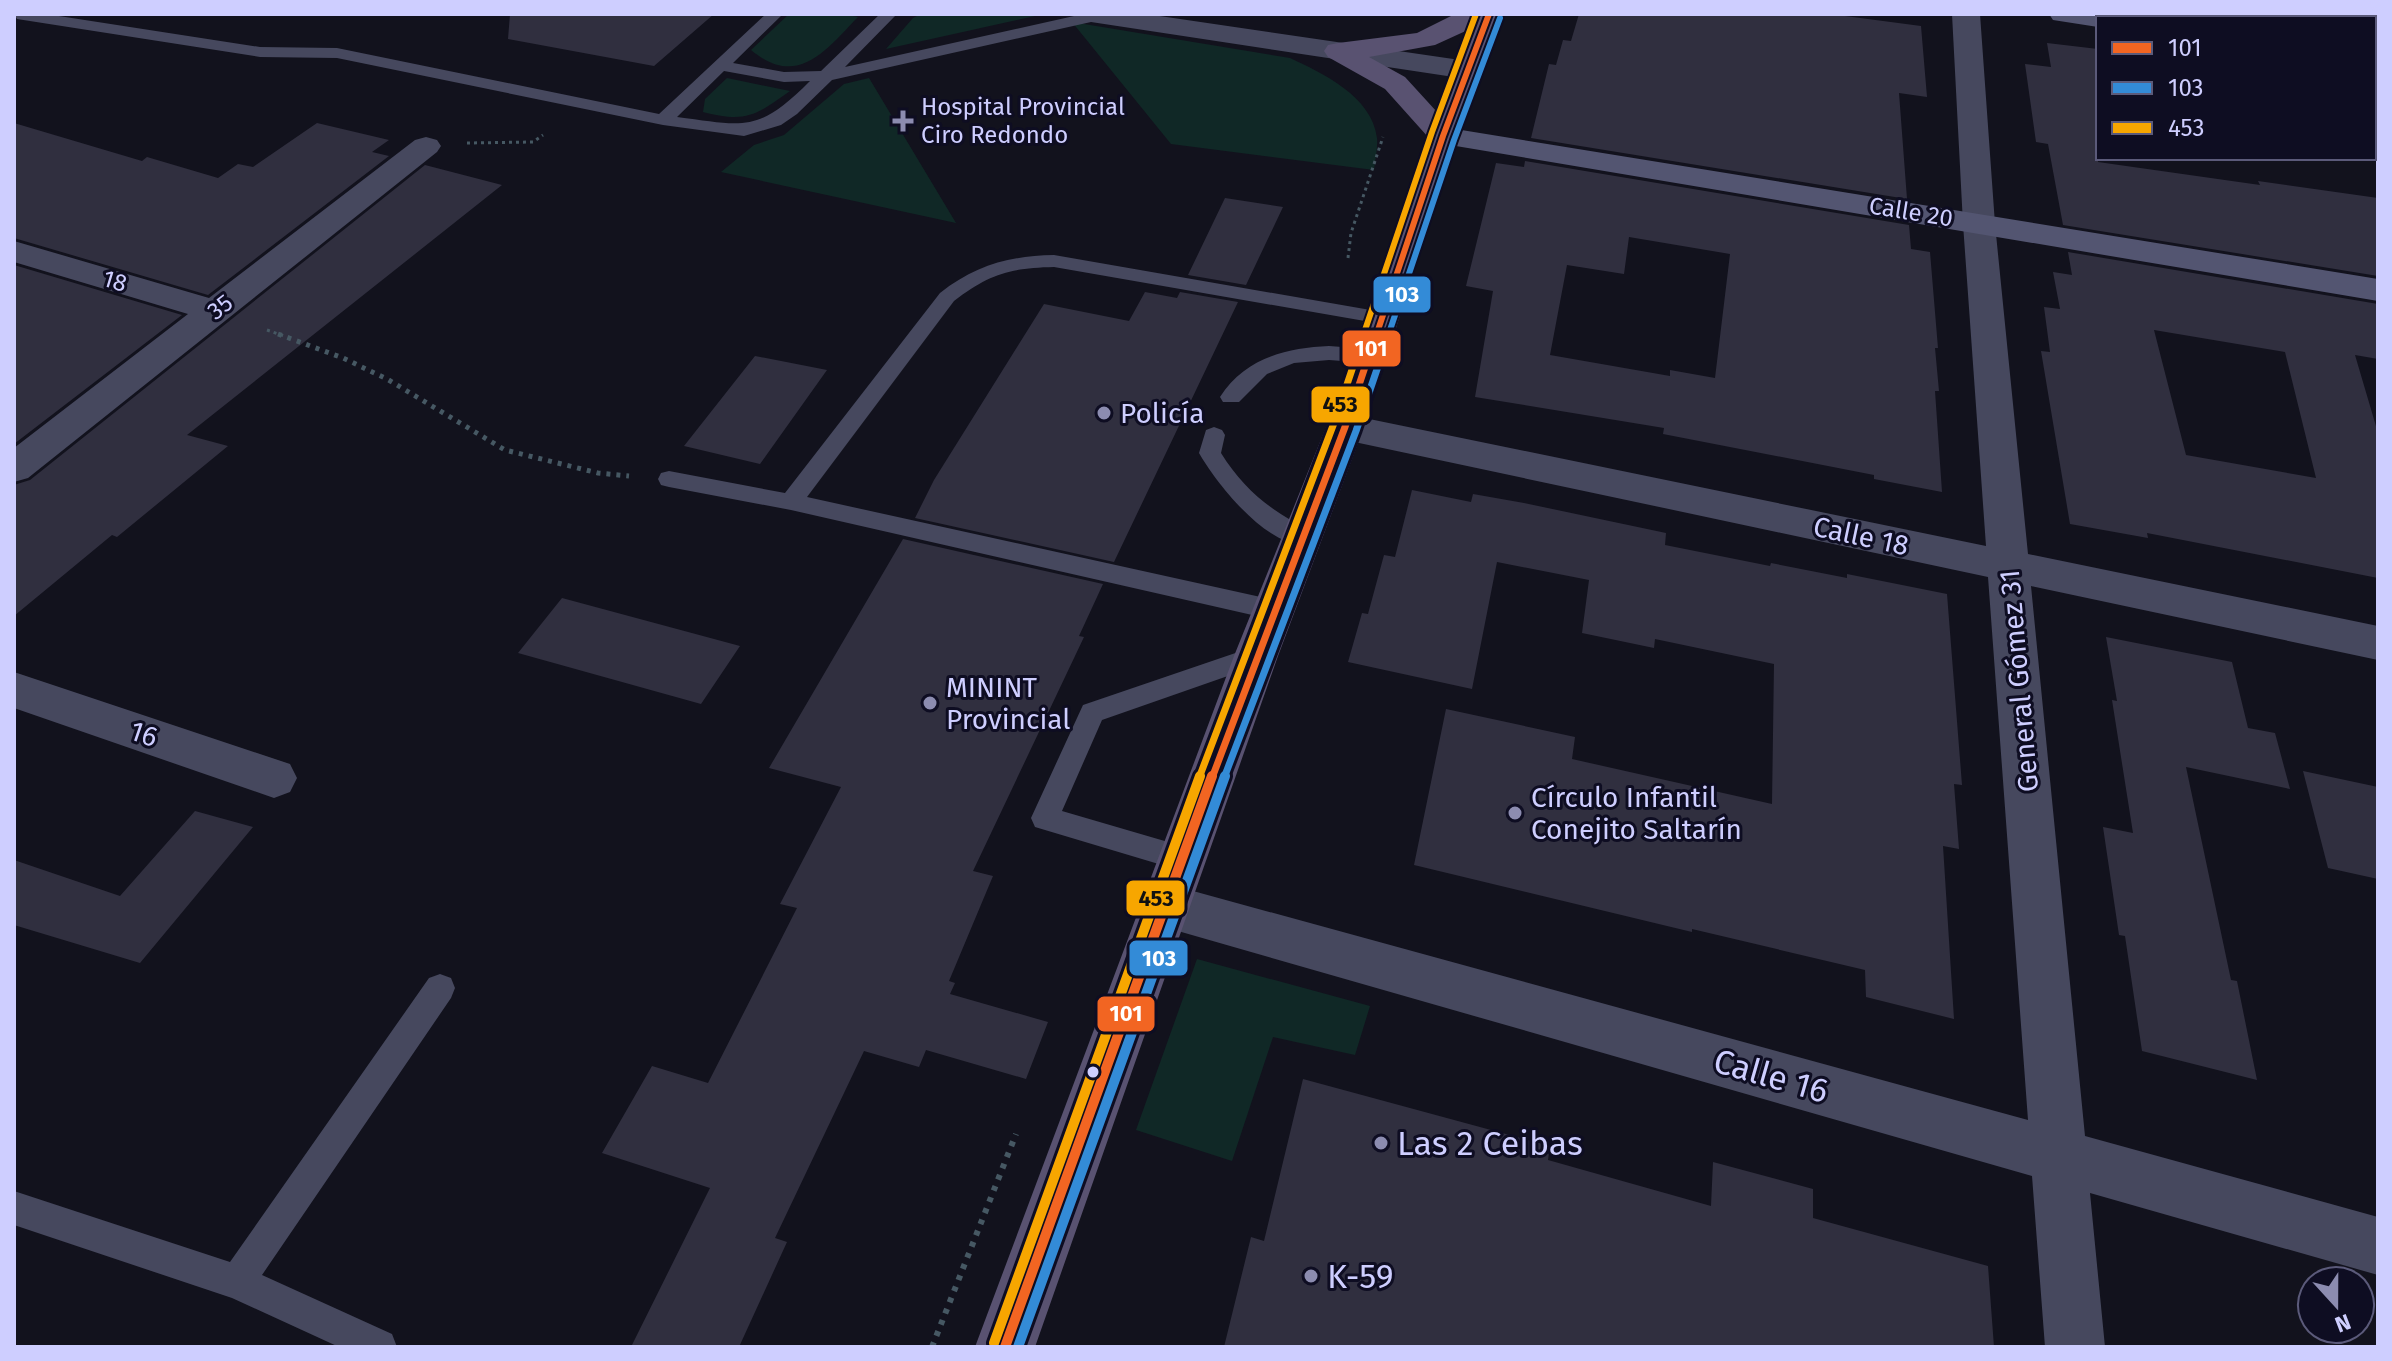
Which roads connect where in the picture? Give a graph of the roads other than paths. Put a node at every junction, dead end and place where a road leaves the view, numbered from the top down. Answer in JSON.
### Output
{"nodes":[{"id":1,"x":17,"y":14,"type":"edge"},
{"id":2,"x":775,"y":14,"type":"edge"},
{"id":3,"x":889,"y":14,"type":"edge"},
{"id":4,"x":1473,"y":14,"type":"edge"},
{"id":5,"x":1489,"y":14,"type":"edge"},
{"id":6,"x":1966,"y":14,"type":"edge"},
{"id":7,"x":2063,"y":14,"type":"edge"},
{"id":8,"x":1096,"y":15,"type":"edge"},
{"id":9,"x":2096,"y":19,"type":"edge"},
{"id":10,"x":1338,"y":51,"type":"junction"},
{"id":11,"x":719,"y":65,"type":"junction"},
{"id":12,"x":1467,"y":70,"type":"junction"},
{"id":13,"x":825,"y":76,"type":"junction"},
{"id":14,"x":663,"y":120,"type":"junction"},
{"id":15,"x":1443,"y":136,"type":"junction"},
{"id":16,"x":426,"y":146,"type":"road end"},
{"id":17,"x":1979,"y":224,"type":"junction"},
{"id":18,"x":14,"y":251,"type":"edge"},
{"id":19,"x":2378,"y":290,"type":"edge"},
{"id":20,"x":215,"y":311,"type":"junction"},
{"id":21,"x":1376,"y":337,"type":"junction"},
{"id":22,"x":1231,"y":397,"type":"dead end"},
{"id":23,"x":1345,"y":427,"type":"junction"},
{"id":24,"x":1214,"y":435,"type":"dead end"},
{"id":25,"x":14,"y":468,"type":"edge"},
{"id":26,"x":669,"y":479,"type":"road end"},
{"id":27,"x":791,"y":502,"type":"junction"},
{"id":28,"x":1304,"y":537,"type":"junction"},
{"id":29,"x":2009,"y":566,"type":"junction"},
{"id":30,"x":1274,"y":610,"type":"junction"},
{"id":31,"x":2378,"y":643,"type":"edge"},
{"id":32,"x":1256,"y":656,"type":"junction"},
{"id":33,"x":14,"y":690,"type":"edge"},
{"id":34,"x":274,"y":778,"type":"dead end"},
{"id":35,"x":1173,"y":881,"type":"junction"},
{"id":36,"x":440,"y":988,"type":"dead end"},
{"id":37,"x":2057,"y":1157,"type":"junction"},
{"id":38,"x":14,"y":1208,"type":"edge"},
{"id":39,"x":2378,"y":1246,"type":"edge"},
{"id":40,"x":237,"y":1282,"type":"junction"},
{"id":41,"x":379,"y":1347,"type":"edge"},
{"id":42,"x":1005,"y":1347,"type":"edge"},
{"id":43,"x":2075,"y":1347,"type":"edge"}],
"edges":[{"from":1,"to":14,"type":"lane"},
{"from":2,"to":11,"type":"lane"},
{"from":3,"to":13,"type":"lane"},
{"from":4,"to":10,"type":"main road"},
{"from":5,"to":12,"type":"main road"},
{"from":6,"to":17,"type":"street","name":"General Gómez 31"},
{"from":7,"to":9,"type":"street"},
{"from":8,"to":10,"type":"street"},
{"from":8,"to":13,"type":"lane"},
{"from":10,"to":12,"type":"street"},
{"from":10,"to":15,"type":"main road"},
{"from":11,"to":13,"type":"lane"},
{"from":11,"to":14,"type":"lane"},
{"from":12,"to":15,"type":"main road"},
{"from":13,"to":14,"type":"lane"},
{"from":15,"to":17,"type":"street","name":"Calle 20"},
{"from":15,"to":21,"type":"main road"},
{"from":16,"to":20,"type":"street","name":"35"},
{"from":17,"to":19,"type":"street","name":"Calle 20"},
{"from":17,"to":29,"type":"street","name":"General Gómez 31"},
{"from":18,"to":20,"type":"street","name":"18"},
{"from":20,"to":25,"type":"street","name":"35"},
{"from":21,"to":22,"type":"lane"},
{"from":21,"to":23,"type":"main road"},
{"from":21,"to":27,"type":"lane"},
{"from":23,"to":28,"type":"main road"},
{"from":23,"to":29,"type":"street","name":"Calle 18"},
{"from":24,"to":28,"type":"lane"},
{"from":26,"to":27,"type":"lane"},
{"from":27,"to":30,"type":"lane"},
{"from":28,"to":30,"type":"main road"},
{"from":29,"to":31,"type":"street","name":"Calle 18"},
{"from":29,"to":37,"type":"street","name":"General Gómez 31"},
{"from":30,"to":32,"type":"main road"},
{"from":32,"to":35,"type":"main road"},
{"from":32,"to":35,"type":"lane"},
{"from":33,"to":34,"type":"street","name":"16"},
{"from":35,"to":37,"type":"street","name":"Calle 16"},
{"from":35,"to":42,"type":"main road"},
{"from":36,"to":40,"type":"lane"},
{"from":37,"to":39,"type":"street","name":"Calle 16"},
{"from":37,"to":43,"type":"street","name":"General Gómez 31"},
{"from":38,"to":40,"type":"lane"},
{"from":40,"to":41,"type":"lane"}]}
